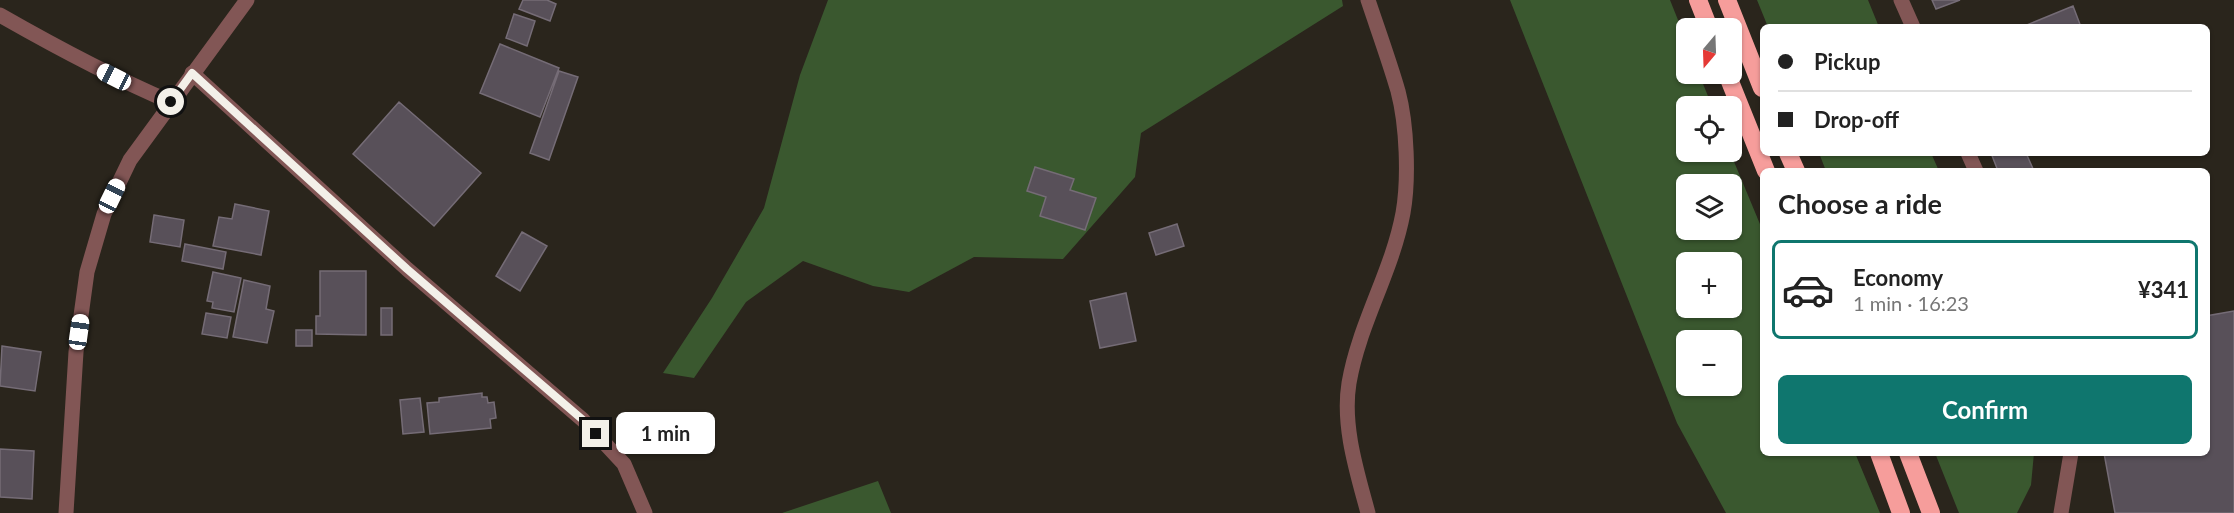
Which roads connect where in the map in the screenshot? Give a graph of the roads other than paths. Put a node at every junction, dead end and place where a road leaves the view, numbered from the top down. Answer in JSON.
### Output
{"nodes":[{"id":1,"x":248,"y":0,"type":"edge"},
{"id":2,"x":1368,"y":0,"type":"edge"},
{"id":3,"x":1698,"y":0,"type":"edge"},
{"id":4,"x":1727,"y":0,"type":"edge"},
{"id":5,"x":1901,"y":0,"type":"edge"},
{"id":6,"x":0,"y":15,"type":"edge"},
{"id":7,"x":1705,"y":18,"type":"edge"},
{"id":8,"x":1912,"y":24,"type":"edge"},
{"id":9,"x":192,"y":73,"type":"junction"},
{"id":10,"x":1760,"y":83,"type":"edge"},
{"id":11,"x":1731,"y":84,"type":"edge"},
{"id":12,"x":171,"y":102,"type":"junction"},
{"id":13,"x":1765,"y":168,"type":"edge"},
{"id":14,"x":1880,"y":456,"type":"edge"},
{"id":15,"x":1909,"y":456,"type":"edge"},
{"id":16,"x":2070,"y":456,"type":"edge"},
{"id":17,"x":66,"y":513,"type":"edge"},
{"id":18,"x":645,"y":513,"type":"edge"},
{"id":19,"x":1368,"y":513,"type":"edge"},
{"id":20,"x":1901,"y":513,"type":"edge"},
{"id":21,"x":1931,"y":513,"type":"edge"},
{"id":22,"x":2061,"y":513,"type":"edge"}],
"edges":[{"from":1,"to":9,"type":"street"},
{"from":2,"to":19,"type":"street"},
{"from":3,"to":7,"type":"highway"},
{"from":4,"to":10,"type":"highway"},
{"from":5,"to":8,"type":"street"},
{"from":6,"to":12,"type":"street"},
{"from":9,"to":12,"type":"street"},
{"from":9,"to":18,"type":"street"},
{"from":11,"to":13,"type":"highway"},
{"from":12,"to":17,"type":"street"},
{"from":14,"to":20,"type":"highway"},
{"from":15,"to":21,"type":"highway"},
{"from":16,"to":22,"type":"street"}]}
